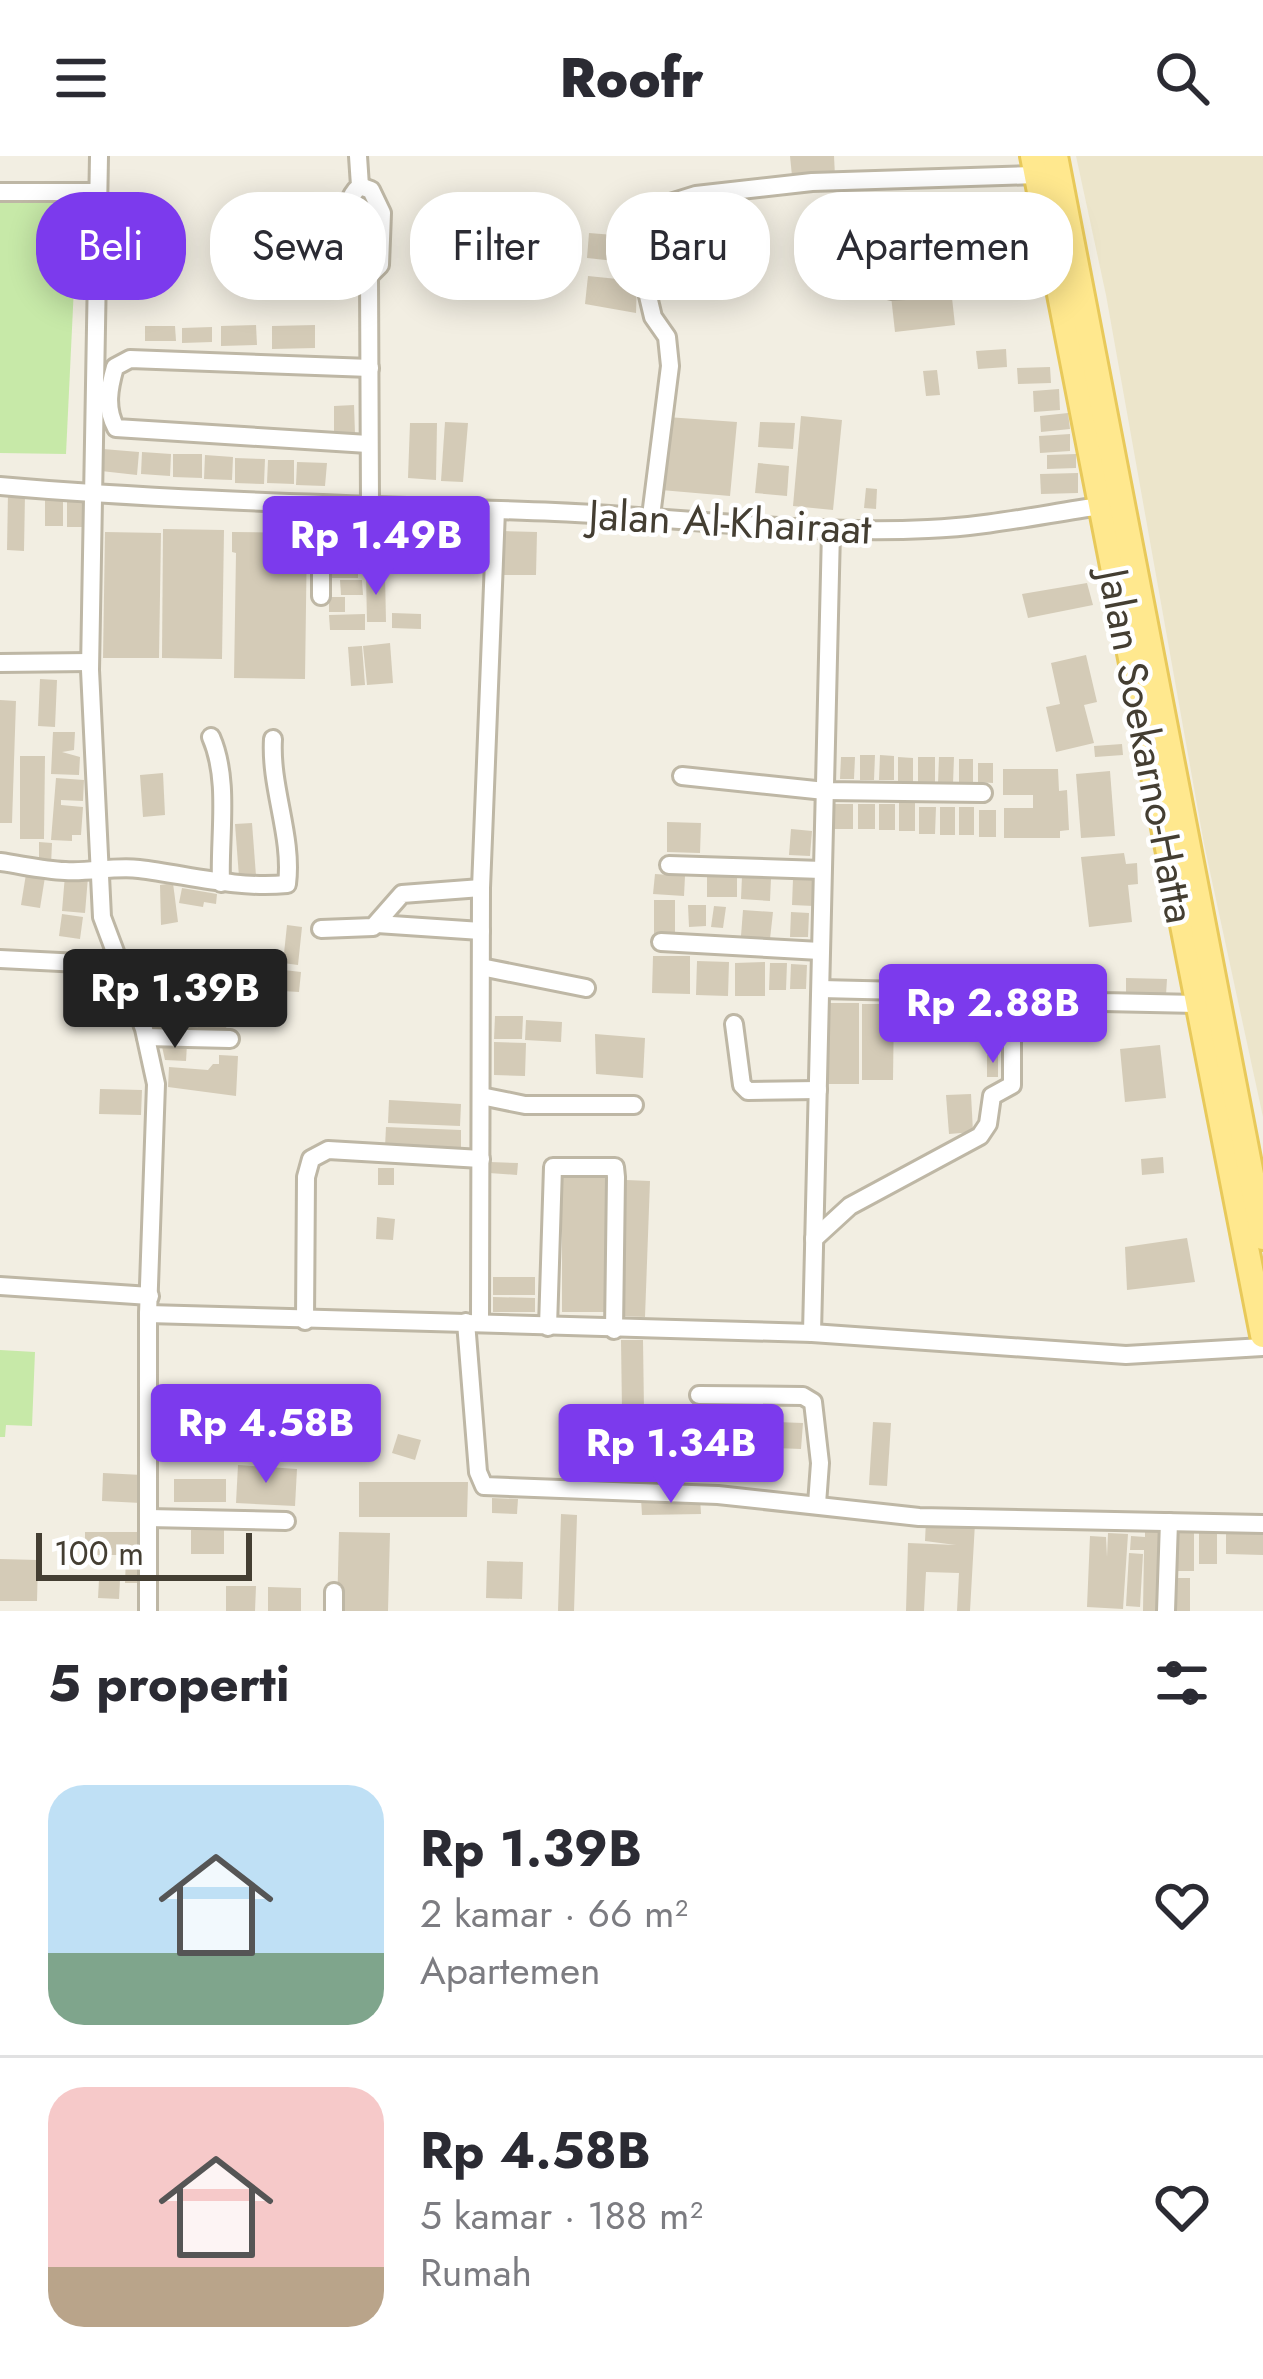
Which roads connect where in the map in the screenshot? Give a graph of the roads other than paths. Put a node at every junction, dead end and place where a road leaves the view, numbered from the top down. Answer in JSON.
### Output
{"nodes":[{"id":1,"x":99,"y":156,"type":"edge"},
{"id":2,"x":358,"y":156,"type":"edge"},
{"id":3,"x":1055,"y":156,"type":"edge"},
{"id":4,"x":1034,"y":166,"type":"edge"},
{"id":5,"x":360,"y":186,"type":"junction"},
{"id":6,"x":0,"y":192,"type":"edge"},
{"id":7,"x":36,"y":192,"type":"edge"},
{"id":8,"x":98,"y":192,"type":"edge"},
{"id":9,"x":356,"y":192,"type":"edge"},
{"id":10,"x":372,"y":192,"type":"edge"},
{"id":11,"x":96,"y":300,"type":"edge"},
{"id":12,"x":369,"y":300,"type":"edge"},
{"id":13,"x":1062,"y":300,"type":"edge"},
{"id":14,"x":370,"y":368,"type":"junction"},
{"id":15,"x":368,"y":444,"type":"junction"},
{"id":16,"x":0,"y":486,"type":"edge"},
{"id":17,"x":92,"y":494,"type":"junction"},
{"id":18,"x":321,"y":505,"type":"junction"},
{"id":19,"x":370,"y":506,"type":"junction"},
{"id":20,"x":1100,"y":506,"type":"junction"},
{"id":21,"x":496,"y":510,"type":"junction"},
{"id":22,"x":651,"y":516,"type":"junction"},
{"id":23,"x":831,"y":531,"type":"junction"},
{"id":24,"x":321,"y":596,"type":"dead end"},
{"id":25,"x":90,"y":662,"type":"junction"},
{"id":26,"x":0,"y":663,"type":"edge"},
{"id":27,"x":211,"y":736,"type":"dead end"},
{"id":28,"x":273,"y":739,"type":"dead end"},
{"id":29,"x":682,"y":776,"type":"dead end"},
{"id":30,"x":825,"y":791,"type":"junction"},
{"id":31,"x":983,"y":793,"type":"dead end"},
{"id":32,"x":0,"y":862,"type":"edge"},
{"id":33,"x":669,"y":865,"type":"dead end"},
{"id":34,"x":97,"y":867,"type":"junction"},
{"id":35,"x":822,"y":870,"type":"junction"},
{"id":36,"x":221,"y":883,"type":"junction"},
{"id":37,"x":481,"y":888,"type":"junction"},
{"id":38,"x":377,"y":924,"type":"junction"},
{"id":39,"x":321,"y":929,"type":"dead end"},
{"id":40,"x":481,"y":931,"type":"junction"},
{"id":41,"x":662,"y":942,"type":"dead end"},
{"id":42,"x":820,"y":951,"type":"junction"},
{"id":43,"x":0,"y":959,"type":"edge"},
{"id":44,"x":120,"y":965,"type":"junction"},
{"id":45,"x":481,"y":968,"type":"junction"},
{"id":46,"x":586,"y":988,"type":"dead end"},
{"id":47,"x":821,"y":989,"type":"junction"},
{"id":48,"x":1031,"y":994,"type":"junction"},
{"id":49,"x":1198,"y":1004,"type":"junction"},
{"id":50,"x":734,"y":1024,"type":"dead end"},
{"id":51,"x":146,"y":1037,"type":"junction"},
{"id":52,"x":230,"y":1039,"type":"dead end"},
{"id":53,"x":818,"y":1090,"type":"junction"},
{"id":54,"x":481,"y":1096,"type":"junction"},
{"id":55,"x":634,"y":1106,"type":"dead end"},
{"id":56,"x":481,"y":1159,"type":"junction"},
{"id":57,"x":1263,"y":1237,"type":"edge"},
{"id":58,"x":814,"y":1239,"type":"junction"},
{"id":59,"x":0,"y":1286,"type":"edge"},
{"id":60,"x":149,"y":1305,"type":"junction"},
{"id":61,"x":305,"y":1321,"type":"junction"},
{"id":62,"x":473,"y":1321,"type":"junction"},
{"id":63,"x":548,"y":1327,"type":"junction"},
{"id":64,"x":614,"y":1330,"type":"junction"},
{"id":65,"x":812,"y":1333,"type":"junction"},
{"id":66,"x":1263,"y":1335,"type":"edge"},
{"id":67,"x":1263,"y":1347,"type":"edge"},
{"id":68,"x":700,"y":1395,"type":"dead end"},
{"id":69,"x":817,"y":1504,"type":"junction"},
{"id":70,"x":148,"y":1518,"type":"junction"},
{"id":71,"x":286,"y":1521,"type":"dead end"},
{"id":72,"x":1169,"y":1522,"type":"junction"},
{"id":73,"x":1263,"y":1524,"type":"edge"},
{"id":74,"x":148,"y":1611,"type":"edge"},
{"id":75,"x":1166,"y":1611,"type":"edge"}],
"edges":[{"from":1,"to":8,"type":"street"},
{"from":2,"to":5,"type":"street"},
{"from":3,"to":57,"type":"main road","name":"Jalan Soekarno-Hatta"},
{"from":4,"to":22,"type":"street"},
{"from":5,"to":9,"type":"street"},
{"from":5,"to":10,"type":"street"},
{"from":6,"to":7,"type":"street"},
{"from":11,"to":17,"type":"street"},
{"from":12,"to":14,"type":"street"},
{"from":13,"to":20,"type":"main road","name":"Jalan Soekarno-Hatta"},
{"from":14,"to":15,"type":"street"},
{"from":14,"to":15,"type":"street"},
{"from":15,"to":19,"type":"street"},
{"from":16,"to":17,"type":"street","name":"Jalan Al-Khairaat"},
{"from":17,"to":18,"type":"street","name":"Jalan Al-Khairaat"},
{"from":17,"to":25,"type":"street"},
{"from":18,"to":19,"type":"street","name":"Jalan Al-Khairaat"},
{"from":18,"to":24,"type":"street"},
{"from":19,"to":21,"type":"street","name":"Jalan Al-Khairaat"},
{"from":20,"to":23,"type":"street","name":"Jalan Al-Khairaat"},
{"from":20,"to":49,"type":"main road","name":"Jalan Soekarno-Hatta"},
{"from":21,"to":22,"type":"street","name":"Jalan Al-Khairaat"},
{"from":21,"to":37,"type":"street"},
{"from":22,"to":23,"type":"street","name":"Jalan Al-Khairaat"},
{"from":23,"to":30,"type":"street"},
{"from":25,"to":26,"type":"street"},
{"from":25,"to":34,"type":"street"},
{"from":27,"to":36,"type":"street"},
{"from":28,"to":36,"type":"street"},
{"from":29,"to":30,"type":"street"},
{"from":30,"to":31,"type":"street"},
{"from":30,"to":35,"type":"street"},
{"from":32,"to":34,"type":"street"},
{"from":33,"to":35,"type":"street"},
{"from":34,"to":36,"type":"street"},
{"from":34,"to":44,"type":"street"},
{"from":35,"to":42,"type":"street"},
{"from":37,"to":38,"type":"street"},
{"from":37,"to":40,"type":"street"},
{"from":38,"to":39,"type":"street"},
{"from":38,"to":40,"type":"street"},
{"from":40,"to":45,"type":"street"},
{"from":41,"to":42,"type":"street"},
{"from":42,"to":47,"type":"street"},
{"from":43,"to":44,"type":"street"},
{"from":44,"to":51,"type":"street"},
{"from":45,"to":46,"type":"street"},
{"from":45,"to":54,"type":"street"},
{"from":47,"to":48,"type":"street"},
{"from":47,"to":53,"type":"street"},
{"from":48,"to":49,"type":"street"},
{"from":48,"to":58,"type":"street"},
{"from":49,"to":66,"type":"main road","name":"Jalan Soekarno-Hatta"},
{"from":50,"to":53,"type":"street"},
{"from":51,"to":52,"type":"street"},
{"from":51,"to":60,"type":"street"},
{"from":53,"to":58,"type":"street"},
{"from":54,"to":55,"type":"street"},
{"from":54,"to":56,"type":"street"},
{"from":56,"to":61,"type":"street"},
{"from":56,"to":62,"type":"street"},
{"from":58,"to":65,"type":"street"},
{"from":59,"to":60,"type":"street"},
{"from":60,"to":61,"type":"street"},
{"from":60,"to":70,"type":"street"},
{"from":61,"to":62,"type":"street"},
{"from":62,"to":63,"type":"street"},
{"from":62,"to":69,"type":"street"},
{"from":63,"to":64,"type":"street"},
{"from":63,"to":64,"type":"street"},
{"from":64,"to":65,"type":"street"},
{"from":65,"to":67,"type":"street"},
{"from":68,"to":69,"type":"street"},
{"from":69,"to":72,"type":"street"},
{"from":70,"to":71,"type":"street"},
{"from":70,"to":74,"type":"street"},
{"from":72,"to":73,"type":"street"},
{"from":72,"to":75,"type":"street"}]}
